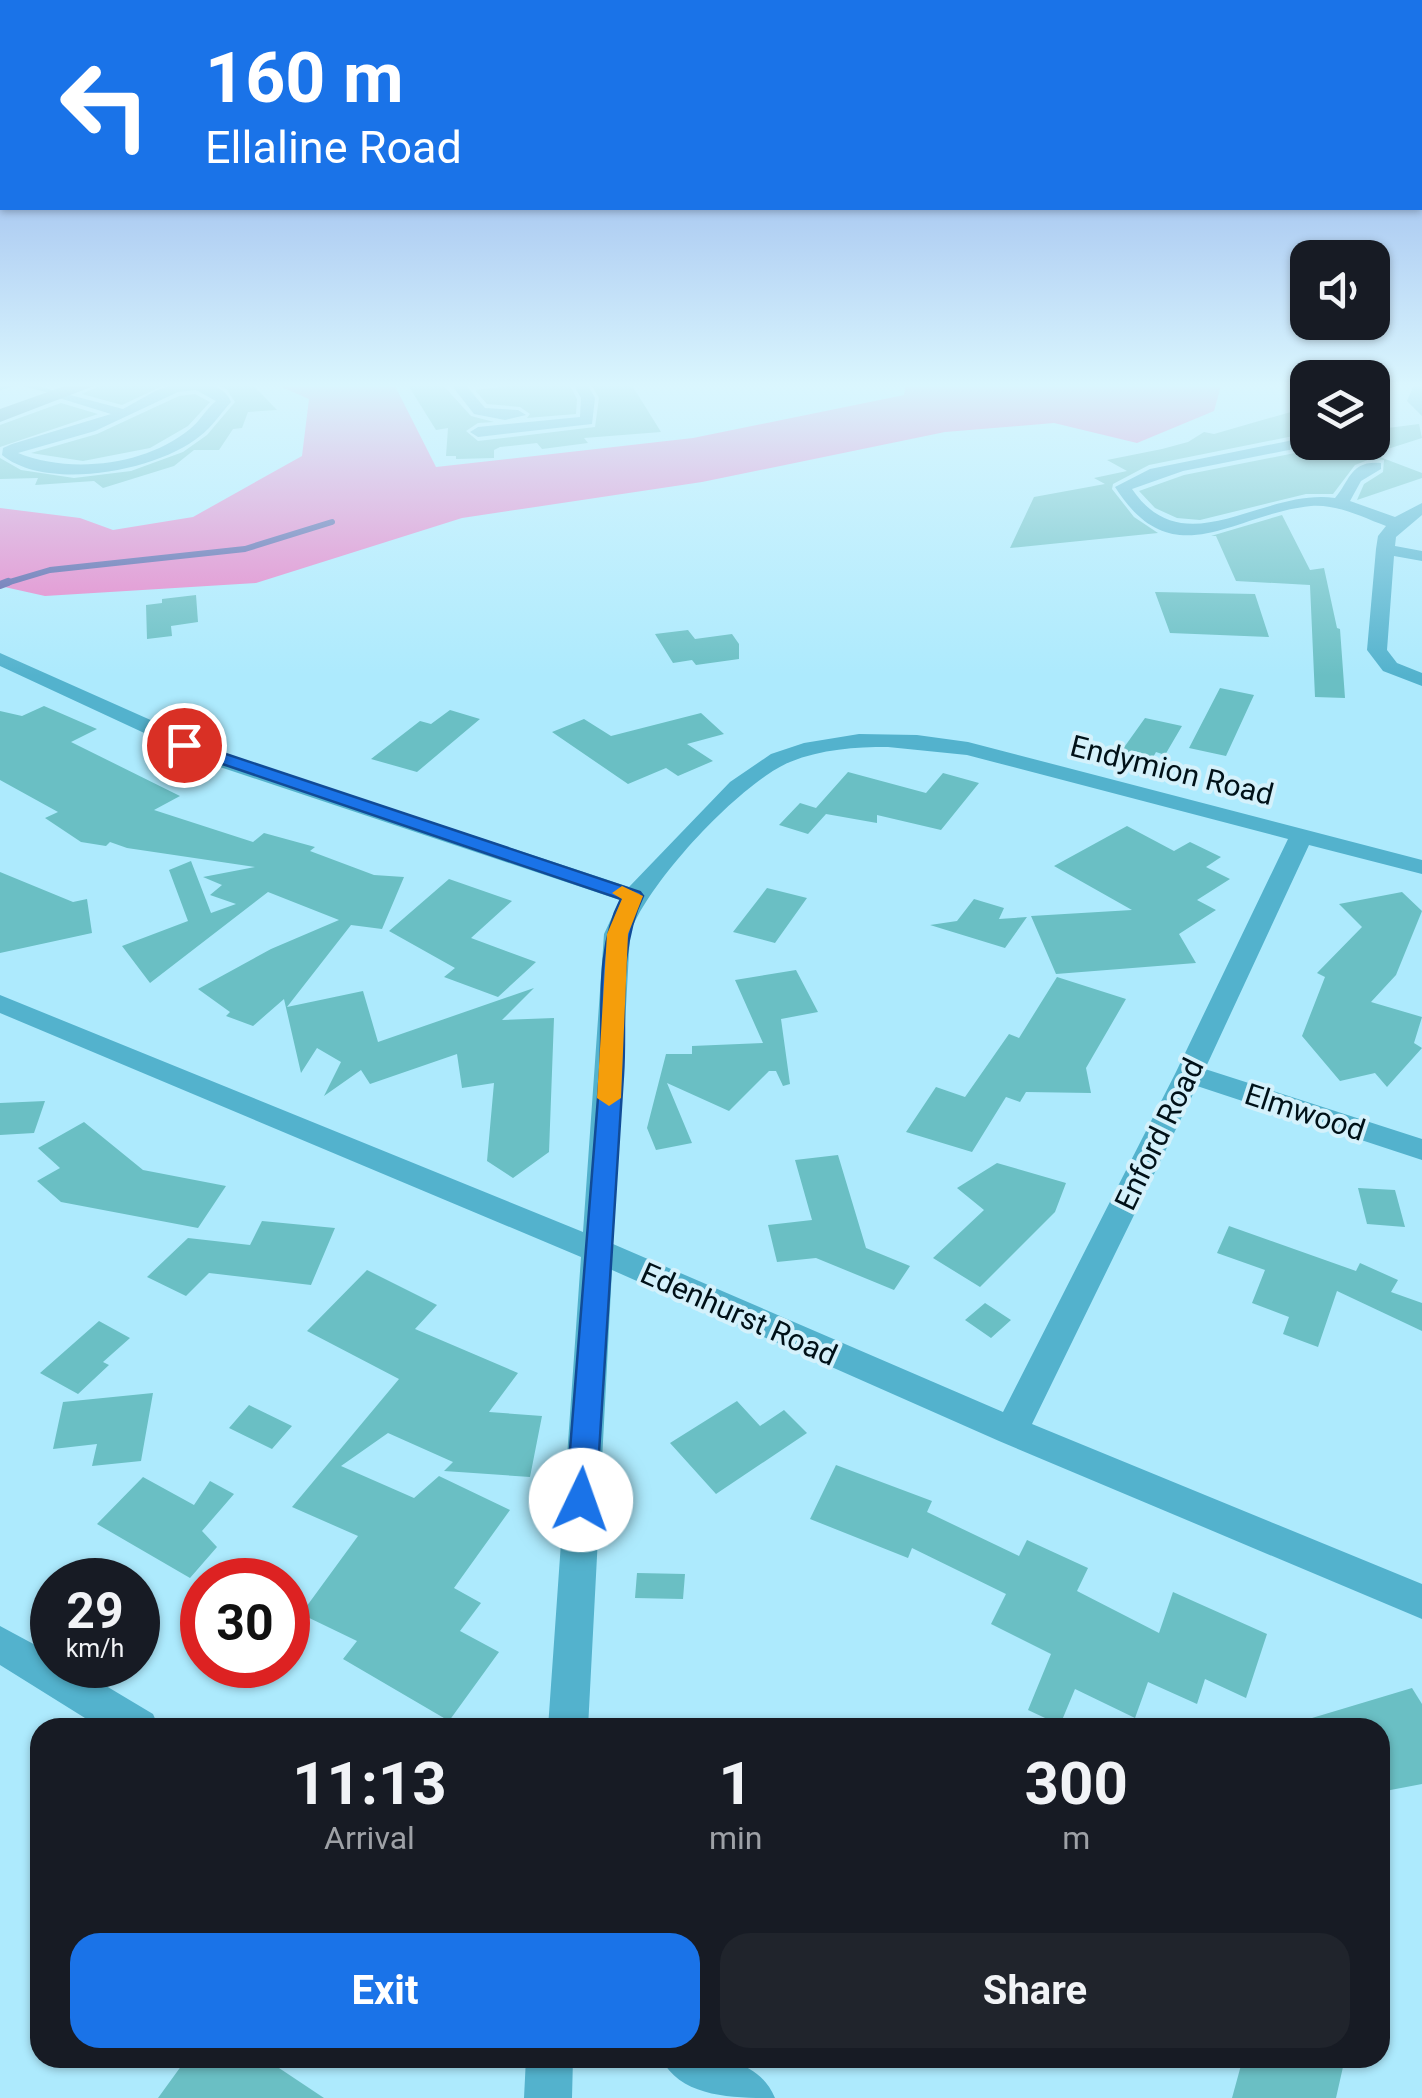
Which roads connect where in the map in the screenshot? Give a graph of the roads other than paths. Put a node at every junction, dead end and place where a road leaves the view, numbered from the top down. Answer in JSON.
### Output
{"nodes":[{"id":1,"x":1136,"y":480,"type":"edge"},
{"id":2,"x":1352,"y":480,"type":"edge"},
{"id":3,"x":1338,"y":504,"type":"junction"},
{"id":4,"x":1422,"y":508,"type":"edge"},
{"id":5,"x":1397,"y":524,"type":"junction"},
{"id":6,"x":1385,"y":548,"type":"junction"},
{"id":7,"x":1422,"y":556,"type":"edge"},
{"id":8,"x":0,"y":659,"type":"edge"},
{"id":9,"x":1422,"y":680,"type":"edge"},
{"id":10,"x":1302,"y":835,"type":"junction"},
{"id":11,"x":1422,"y":867,"type":"edge"},
{"id":12,"x":633,"y":896,"type":"junction"},
{"id":13,"x":0,"y":1003,"type":"edge"},
{"id":14,"x":1189,"y":1074,"type":"junction"},
{"id":15,"x":1422,"y":1150,"type":"edge"},
{"id":16,"x":596,"y":1250,"type":"junction"},
{"id":17,"x":1011,"y":1431,"type":"junction"},
{"id":18,"x":1422,"y":1602,"type":"edge"},
{"id":19,"x":0,"y":1644,"type":"edge"},
{"id":20,"x":122,"y":1718,"type":"edge"},
{"id":21,"x":569,"y":1718,"type":"edge"},
{"id":22,"x":550,"y":2068,"type":"edge"},
{"id":23,"x":701,"y":2068,"type":"edge"},
{"id":24,"x":548,"y":2098,"type":"edge"},
{"id":25,"x":750,"y":2098,"type":"edge"}],
"edges":[{"from":1,"to":3,"type":"street"},
{"from":2,"to":3,"type":"street"},
{"from":3,"to":5,"type":"street"},
{"from":4,"to":5,"type":"street"},
{"from":5,"to":6,"type":"street"},
{"from":6,"to":7,"type":"street"},
{"from":6,"to":9,"type":"street"},
{"from":8,"to":12,"type":"street"},
{"from":10,"to":11,"type":"street","name":"Endymion Road"},
{"from":10,"to":12,"type":"street","name":"Endymion Road"},
{"from":10,"to":14,"type":"street","name":"Enford Road"},
{"from":12,"to":16,"type":"street"},
{"from":13,"to":16,"type":"street","name":"Edenhurst Road"},
{"from":14,"to":15,"type":"street","name":"Elmwood"},
{"from":14,"to":17,"type":"street","name":"Enford Road"},
{"from":16,"to":17,"type":"street","name":"Edenhurst Road"},
{"from":16,"to":21,"type":"street"},
{"from":17,"to":18,"type":"street","name":"Edenhurst Road"},
{"from":19,"to":20,"type":"street"},
{"from":22,"to":24,"type":"street"},
{"from":23,"to":25,"type":"street"}]}
